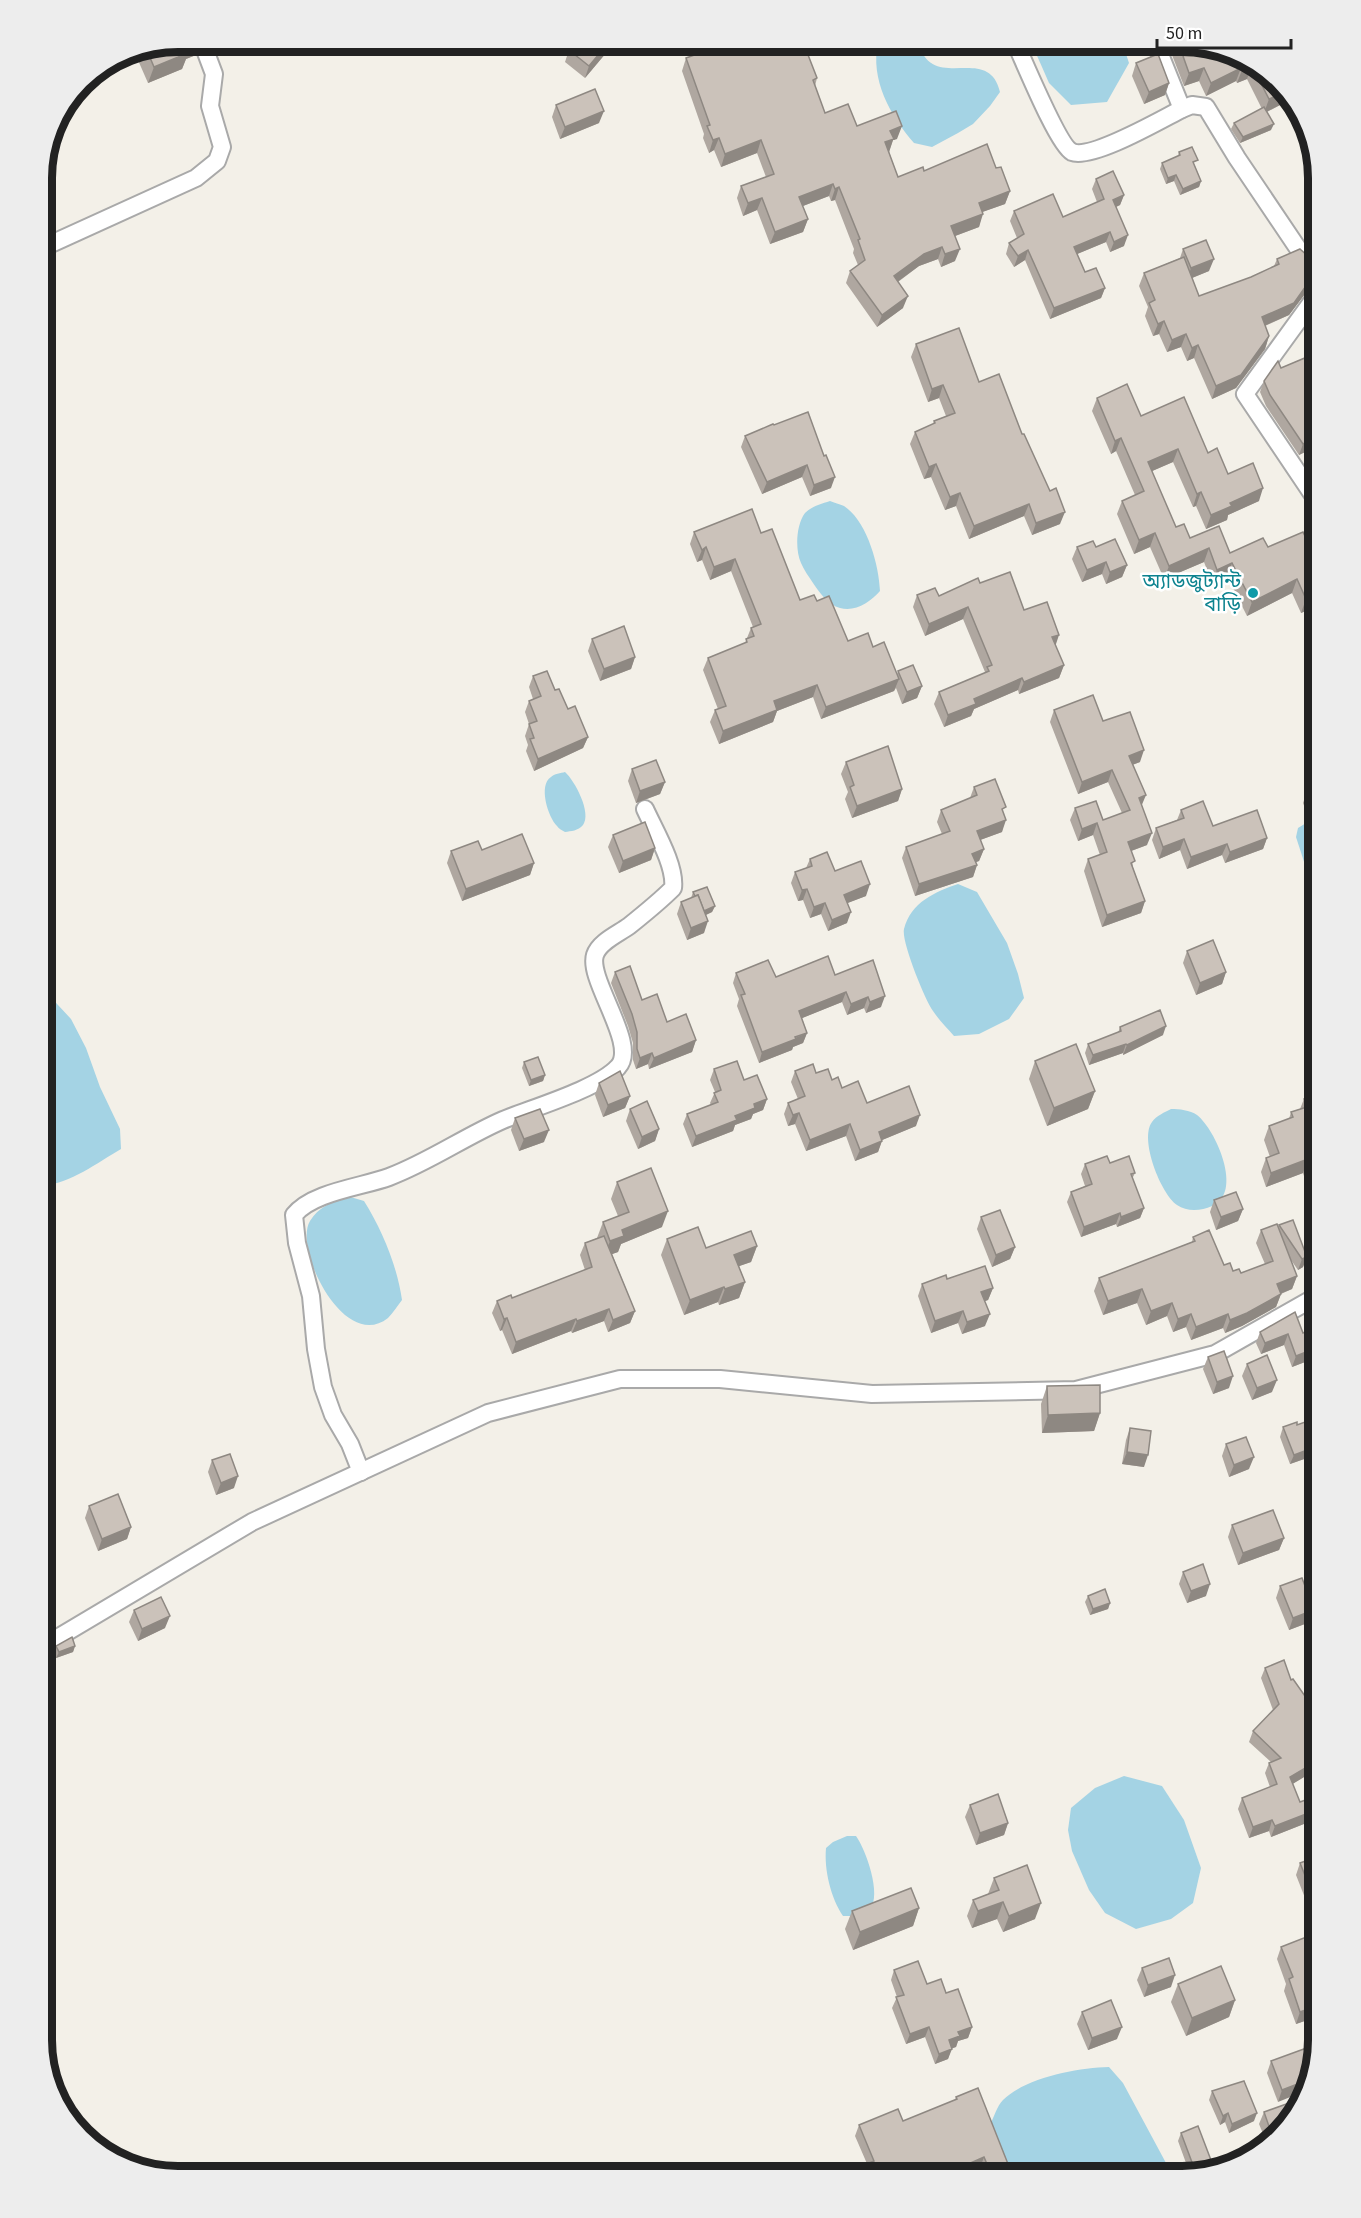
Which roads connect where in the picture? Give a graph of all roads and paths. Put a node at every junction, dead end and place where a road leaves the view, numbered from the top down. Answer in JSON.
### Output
{"nodes":[{"id":1,"x":206,"y":53,"type":"edge"},
{"id":2,"x":1020,"y":53,"type":"edge"},
{"id":3,"x":1159,"y":53,"type":"edge"},
{"id":4,"x":1182,"y":109,"type":"junction"},
{"id":5,"x":53,"y":243,"type":"edge"},
{"id":6,"x":1308,"y":259,"type":"edge"},
{"id":7,"x":1308,"y":307,"type":"edge"},
{"id":8,"x":1308,"y":488,"type":"edge"},
{"id":9,"x":645,"y":809,"type":"dead end"},
{"id":10,"x":1308,"y":1301,"type":"edge"},
{"id":11,"x":361,"y":1472,"type":"junction"},
{"id":12,"x":52,"y":1641,"type":"edge"}],
"edges":[{"from":1,"to":5,"type":"street"},
{"from":2,"to":4,"type":"street"},
{"from":3,"to":4,"type":"street"},
{"from":4,"to":6,"type":"street"},
{"from":7,"to":8,"type":"street"},
{"from":9,"to":11,"type":"street"},
{"from":10,"to":11,"type":"street"},
{"from":11,"to":12,"type":"street"}]}
